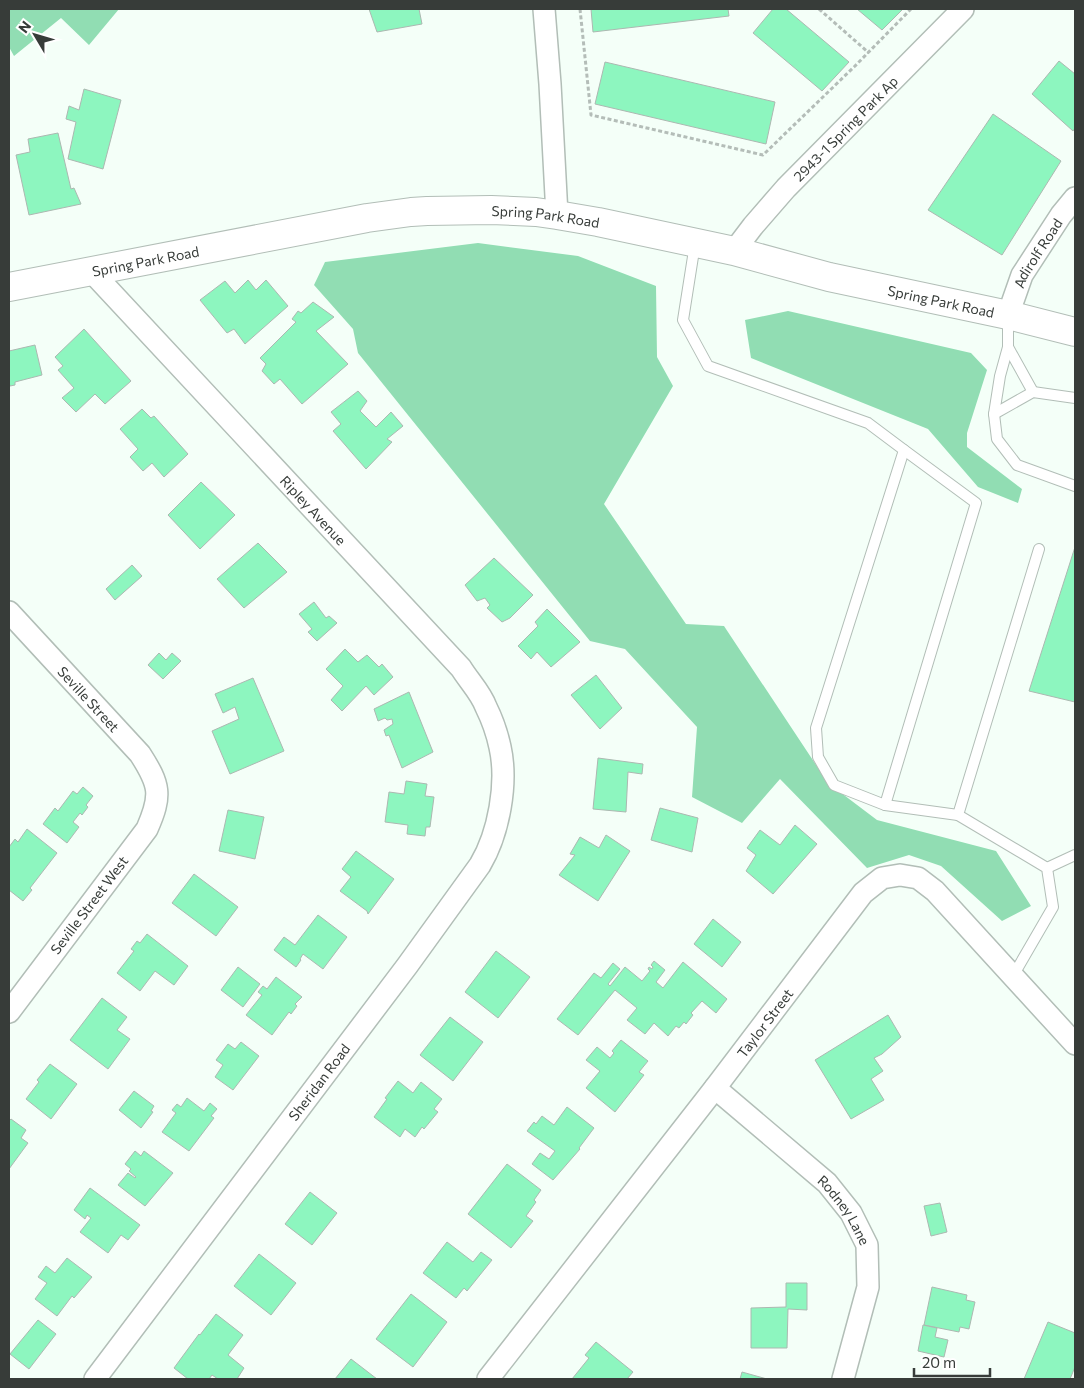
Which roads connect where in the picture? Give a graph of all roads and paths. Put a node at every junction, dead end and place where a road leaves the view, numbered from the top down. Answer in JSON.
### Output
{"nodes":[{"id":1,"x":544,"y":9,"type":"edge"},
{"id":2,"x":580,"y":9,"type":"edge"},
{"id":3,"x":819,"y":9,"type":"edge"},
{"id":4,"x":911,"y":9,"type":"edge"},
{"id":5,"x":963,"y":9,"type":"edge"},
{"id":6,"x":869,"y":53,"type":"junction"},
{"id":7,"x":1075,"y":198,"type":"edge"},
{"id":8,"x":557,"y":215,"type":"junction"},
{"id":9,"x":696,"y":243,"type":"junction"},
{"id":10,"x":734,"y":251,"type":"junction"},
{"id":11,"x":92,"y":272,"type":"junction"},
{"id":12,"x":9,"y":286,"type":"edge"},
{"id":13,"x":1008,"y":315,"type":"junction"},
{"id":14,"x":1075,"y":332,"type":"edge"},
{"id":15,"x":1008,"y":347,"type":"junction"},
{"id":16,"x":1033,"y":392,"type":"junction"},
{"id":17,"x":1075,"y":398,"type":"edge"},
{"id":18,"x":994,"y":414,"type":"junction"},
{"id":19,"x":904,"y":450,"type":"junction"},
{"id":20,"x":1075,"y":486,"type":"edge"},
{"id":21,"x":1039,"y":549,"type":"dead end"},
{"id":22,"x":9,"y":612,"type":"edge"},
{"id":23,"x":503,"y":767,"type":"joint"},
{"id":24,"x":158,"y":792,"type":"joint"},
{"id":25,"x":884,"y":805,"type":"junction"},
{"id":26,"x":958,"y":815,"type":"junction"},
{"id":27,"x":1075,"y":855,"type":"edge"},
{"id":28,"x":1047,"y":868,"type":"junction"},
{"id":29,"x":1013,"y":976,"type":"junction"},
{"id":30,"x":9,"y":1012,"type":"edge"},
{"id":31,"x":1075,"y":1044,"type":"edge"},
{"id":32,"x":715,"y":1088,"type":"junction"},
{"id":33,"x":95,"y":1379,"type":"edge"},
{"id":34,"x":488,"y":1379,"type":"edge"},
{"id":35,"x":843,"y":1379,"type":"edge"}],
"edges":[{"from":1,"to":8,"type":"street"},
{"from":2,"to":6,"type":"path"},
{"from":3,"to":6,"type":"path"},
{"from":4,"to":6,"type":"path"},
{"from":5,"to":10,"type":"street","name":"2943-1 Spring Park Ap"},
{"from":7,"to":13,"type":"street","name":"Adirolf Road"},
{"from":8,"to":9,"type":"main road","name":"Spring Park Road"},
{"from":8,"to":11,"type":"main road","name":"Spring Park Road"},
{"from":9,"to":10,"type":"main road","name":"Spring Park Road"},
{"from":9,"to":19,"type":"lane"},
{"from":10,"to":13,"type":"main road","name":"Spring Park Road"},
{"from":11,"to":12,"type":"main road","name":"Spring Park Road"},
{"from":11,"to":23,"type":"street","name":"Ripley Avenue"},
{"from":13,"to":14,"type":"main road","name":"Spring Park Road"},
{"from":13,"to":15,"type":"lane"},
{"from":15,"to":16,"type":"lane"},
{"from":15,"to":18,"type":"lane"},
{"from":16,"to":17,"type":"lane"},
{"from":16,"to":18,"type":"lane"},
{"from":18,"to":20,"type":"lane"},
{"from":19,"to":25,"type":"lane"},
{"from":19,"to":25,"type":"lane"},
{"from":21,"to":26,"type":"lane"},
{"from":22,"to":24,"type":"street","name":"Seville Street"},
{"from":23,"to":33,"type":"street","name":"Sheridan Road"},
{"from":24,"to":30,"type":"street","name":"Seville Street West"},
{"from":25,"to":26,"type":"lane"},
{"from":26,"to":28,"type":"lane"},
{"from":27,"to":28,"type":"lane"},
{"from":28,"to":29,"type":"lane"},
{"from":29,"to":31,"type":"street","name":"Taylor Street"},
{"from":29,"to":32,"type":"street","name":"Taylor Street"},
{"from":32,"to":34,"type":"street","name":"Taylor Street"},
{"from":32,"to":35,"type":"street","name":"Rodney Lane"}]}
